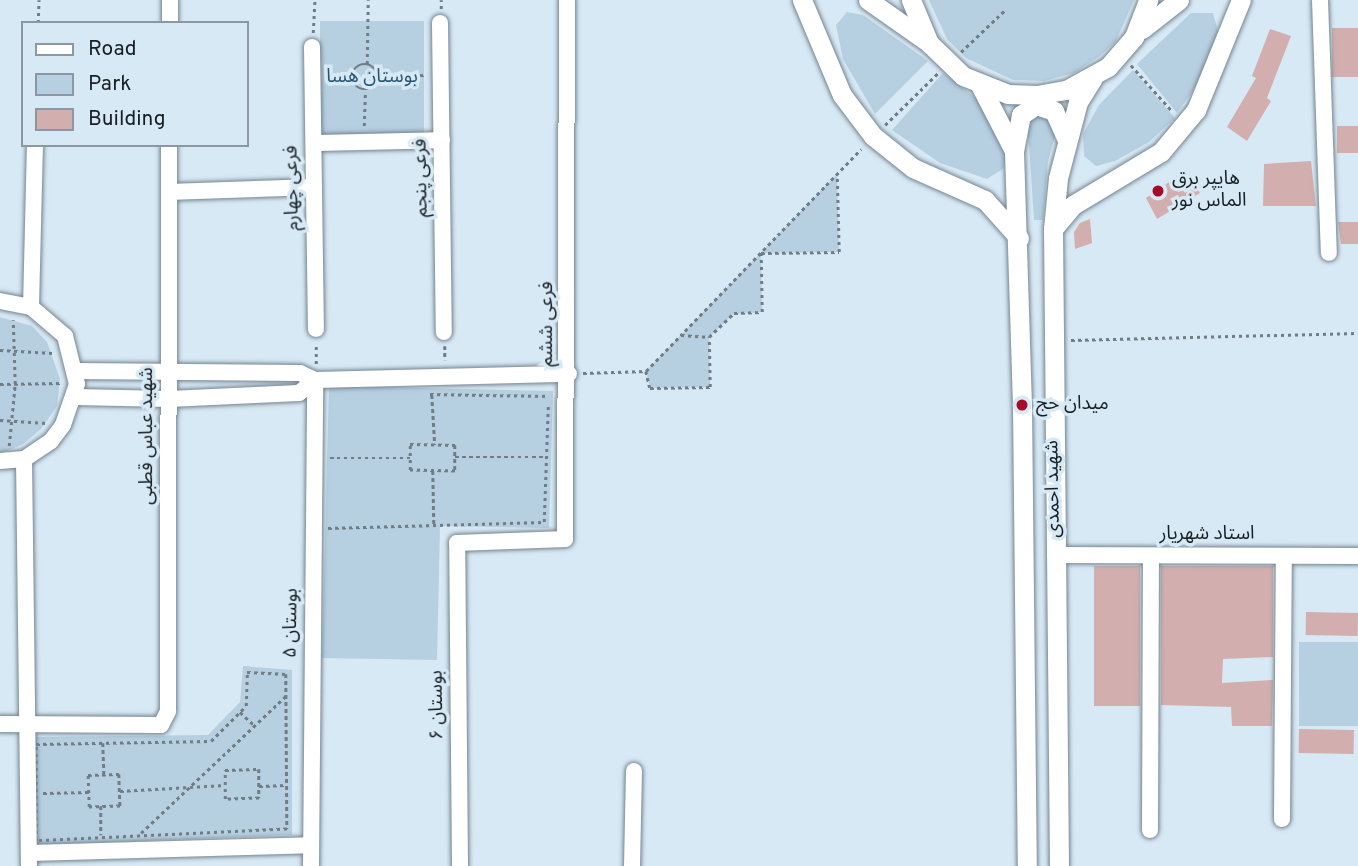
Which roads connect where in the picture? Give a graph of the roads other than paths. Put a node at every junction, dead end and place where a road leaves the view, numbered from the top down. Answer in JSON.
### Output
{"nodes":[{"id":1,"x":170,"y":0,"type":"edge"},
{"id":2,"x":567,"y":0,"type":"edge"},
{"id":3,"x":802,"y":0,"type":"edge"},
{"id":4,"x":868,"y":0,"type":"edge"},
{"id":5,"x":911,"y":0,"type":"edge"},
{"id":6,"x":1149,"y":0,"type":"edge"},
{"id":7,"x":1179,"y":0,"type":"edge"},
{"id":8,"x":1241,"y":0,"type":"edge"},
{"id":9,"x":1320,"y":0,"type":"edge"},
{"id":10,"x":170,"y":21,"type":"edge"},
{"id":11,"x":440,"y":23,"type":"dead end"},
{"id":12,"x":1134,"y":37,"type":"junction"},
{"id":13,"x":929,"y":43,"type":"junction"},
{"id":14,"x":312,"y":47,"type":"road end"},
{"id":15,"x":1093,"y":78,"type":"junction"},
{"id":16,"x":980,"y":85,"type":"junction"},
{"id":17,"x":442,"y":140,"type":"junction"},
{"id":18,"x":1068,"y":141,"type":"junction"},
{"id":19,"x":314,"y":143,"type":"junction"},
{"id":20,"x":35,"y":147,"type":"edge"},
{"id":21,"x":169,"y":147,"type":"edge"},
{"id":22,"x":1014,"y":150,"type":"junction"},
{"id":23,"x":314,"y":187,"type":"junction"},
{"id":24,"x":169,"y":192,"type":"junction"},
{"id":25,"x":1053,"y":229,"type":"junction"},
{"id":26,"x":1019,"y":238,"type":"junction"},
{"id":27,"x":1329,"y":253,"type":"dead end"},
{"id":28,"x":0,"y":301,"type":"edge"},
{"id":29,"x":31,"y":307,"type":"junction"},
{"id":30,"x":316,"y":329,"type":"road end"},
{"id":31,"x":444,"y":332,"type":"road end"},
{"id":32,"x":75,"y":371,"type":"junction"},
{"id":33,"x":169,"y":374,"type":"junction"},
{"id":34,"x":569,"y":374,"type":"junction"},
{"id":35,"x":315,"y":380,"type":"junction"},
{"id":36,"x":75,"y":397,"type":"junction"},
{"id":37,"x":169,"y":399,"type":"junction"},
{"id":38,"x":5,"y":456,"type":"edge"},
{"id":39,"x":24,"y":459,"type":"junction"},
{"id":40,"x":457,"y":543,"type":"joint"},
{"id":41,"x":1055,"y":555,"type":"junction"},
{"id":42,"x":1151,"y":556,"type":"junction"},
{"id":43,"x":1284,"y":556,"type":"junction"},
{"id":44,"x":1358,"y":556,"type":"edge"},
{"id":45,"x":0,"y":724,"type":"edge"},
{"id":46,"x":27,"y":724,"type":"junction"},
{"id":47,"x":634,"y":771,"type":"dead end"},
{"id":48,"x":1282,"y":819,"type":"dead end"},
{"id":49,"x":1150,"y":830,"type":"dead end"},
{"id":50,"x":311,"y":845,"type":"junction"},
{"id":51,"x":29,"y":860,"type":"edge"},
{"id":52,"x":311,"y":866,"type":"edge"},
{"id":53,"x":460,"y":866,"type":"edge"},
{"id":54,"x":632,"y":866,"type":"edge"},
{"id":55,"x":1027,"y":866,"type":"edge"},
{"id":56,"x":1059,"y":866,"type":"edge"}],
"edges":[{"from":1,"to":10,"type":"street"},
{"from":2,"to":34,"type":"street","name":"فرعی ششم"},
{"from":3,"to":26,"type":"main road"},
{"from":4,"to":13,"type":"main road"},
{"from":5,"to":13,"type":"main road"},
{"from":6,"to":12,"type":"main road"},
{"from":7,"to":12,"type":"main road"},
{"from":8,"to":25,"type":"main road"},
{"from":9,"to":27,"type":"street"},
{"from":11,"to":17,"type":"street","name":"فرعی پنجم"},
{"from":12,"to":15,"type":"main road"},
{"from":13,"to":16,"type":"main road"},
{"from":14,"to":19,"type":"street","name":"فرعی چهارم"},
{"from":15,"to":16,"type":"main road"},
{"from":15,"to":18,"type":"main road","name":"شهید احمدی"},
{"from":16,"to":22,"type":"main road","name":"شهید احمدی"},
{"from":17,"to":19,"type":"street"},
{"from":17,"to":31,"type":"street","name":"فرعی پنجم"},
{"from":18,"to":22,"type":"main road"},
{"from":18,"to":25,"type":"main road","name":"شهید احمدی"},
{"from":19,"to":23,"type":"street","name":"فرعی چهارم"},
{"from":20,"to":29,"type":"street"},
{"from":21,"to":24,"type":"street","name":"شهید عباس قطبی"},
{"from":22,"to":26,"type":"main road","name":"شهید احمدی"},
{"from":23,"to":24,"type":"street"},
{"from":23,"to":30,"type":"street","name":"فرعی چهارم"},
{"from":24,"to":33,"type":"street","name":"شهید عباس قطبی"},
{"from":25,"to":41,"type":"main road","name":"شهید احمدی"},
{"from":26,"to":55,"type":"main road","name":"شهید احمدی"},
{"from":28,"to":29,"type":"street"},
{"from":29,"to":32,"type":"street"},
{"from":32,"to":33,"type":"street"},
{"from":32,"to":36,"type":"street"},
{"from":33,"to":35,"type":"street"},
{"from":33,"to":37,"type":"street","name":"شهید عباس قطبی"},
{"from":34,"to":35,"type":"street"},
{"from":34,"to":40,"type":"street","name":"فرعی ششم"},
{"from":35,"to":37,"type":"street"},
{"from":35,"to":50,"type":"street","name":"بوستان ۵"},
{"from":36,"to":37,"type":"street"},
{"from":36,"to":39,"type":"street"},
{"from":37,"to":46,"type":"street","name":"شهید عباس قطبی"},
{"from":38,"to":39,"type":"street"},
{"from":39,"to":46,"type":"street"},
{"from":40,"to":53,"type":"street","name":"بوستان ۶"},
{"from":41,"to":42,"type":"street","name":"استاد شهریار"},
{"from":41,"to":56,"type":"main road","name":"شهید احمدی"},
{"from":42,"to":43,"type":"street","name":"استاد شهریار"},
{"from":42,"to":49,"type":"street"},
{"from":43,"to":44,"type":"street","name":"استاد شهریار"},
{"from":43,"to":48,"type":"street"},
{"from":45,"to":46,"type":"street"},
{"from":46,"to":51,"type":"street"},
{"from":47,"to":54,"type":"street"},
{"from":50,"to":51,"type":"street"},
{"from":50,"to":52,"type":"street","name":"بوستان ۵"}]}
